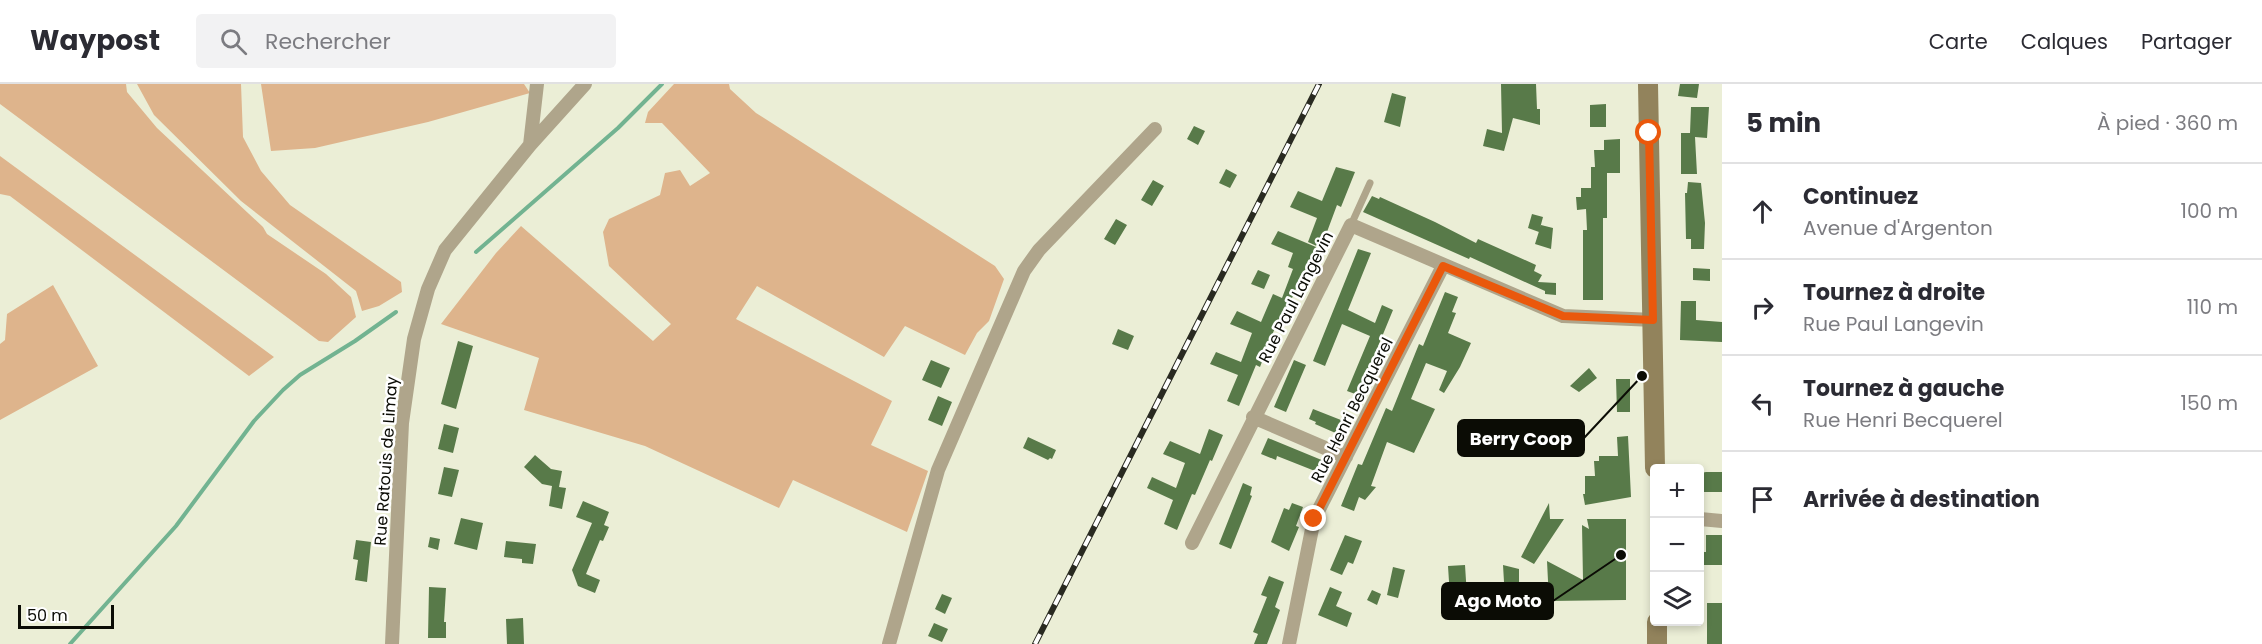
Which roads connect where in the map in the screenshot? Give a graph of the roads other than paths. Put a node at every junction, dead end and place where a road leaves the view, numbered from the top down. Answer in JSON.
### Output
{"nodes":[{"id":1,"x":537,"y":84,"type":"edge"},
{"id":2,"x":585,"y":84,"type":"edge"},
{"id":3,"x":1648,"y":84,"type":"edge"},
{"id":4,"x":1155,"y":129,"type":"dead end"},
{"id":5,"x":530,"y":145,"type":"junction"},
{"id":6,"x":1370,"y":183,"type":"dead end"},
{"id":7,"x":1351,"y":225,"type":"junction"},
{"id":8,"x":1443,"y":266,"type":"junction"},
{"id":9,"x":1653,"y":320,"type":"junction"},
{"id":10,"x":1253,"y":417,"type":"junction"},
{"id":11,"x":1346,"y":457,"type":"junction"},
{"id":12,"x":1655,"y":464,"type":"edge"},
{"id":13,"x":1704,"y":519,"type":"edge"},
{"id":14,"x":1722,"y":520,"type":"edge"},
{"id":15,"x":1192,"y":543,"type":"dead end"},
{"id":16,"x":1657,"y":626,"type":"edge"},
{"id":17,"x":392,"y":644,"type":"edge"},
{"id":18,"x":889,"y":644,"type":"edge"},
{"id":19,"x":1289,"y":644,"type":"edge"},
{"id":20,"x":1658,"y":644,"type":"edge"}],
"edges":[{"from":1,"to":5,"type":"street"},
{"from":2,"to":5,"type":"street","name":"Rue Ratouis de Limay"},
{"from":3,"to":9,"type":"main road"},
{"from":4,"to":18,"type":"street"},
{"from":5,"to":17,"type":"street","name":"Rue Ratouis de Limay"},
{"from":6,"to":7,"type":"lane"},
{"from":7,"to":8,"type":"street","name":"Rue Paul Langevin"},
{"from":7,"to":10,"type":"street","name":"Rue Paul Langevin"},
{"from":8,"to":9,"type":"street","name":"Rue Paul Langevin"},
{"from":8,"to":11,"type":"street","name":"Rue Henri Becquerel"},
{"from":9,"to":12,"type":"main road"},
{"from":10,"to":11,"type":"street"},
{"from":10,"to":15,"type":"street","name":"Rue Paul Langevin"},
{"from":11,"to":19,"type":"street","name":"Rue Henri Becquerel"},
{"from":13,"to":14,"type":"street"},
{"from":16,"to":20,"type":"main road"}]}
